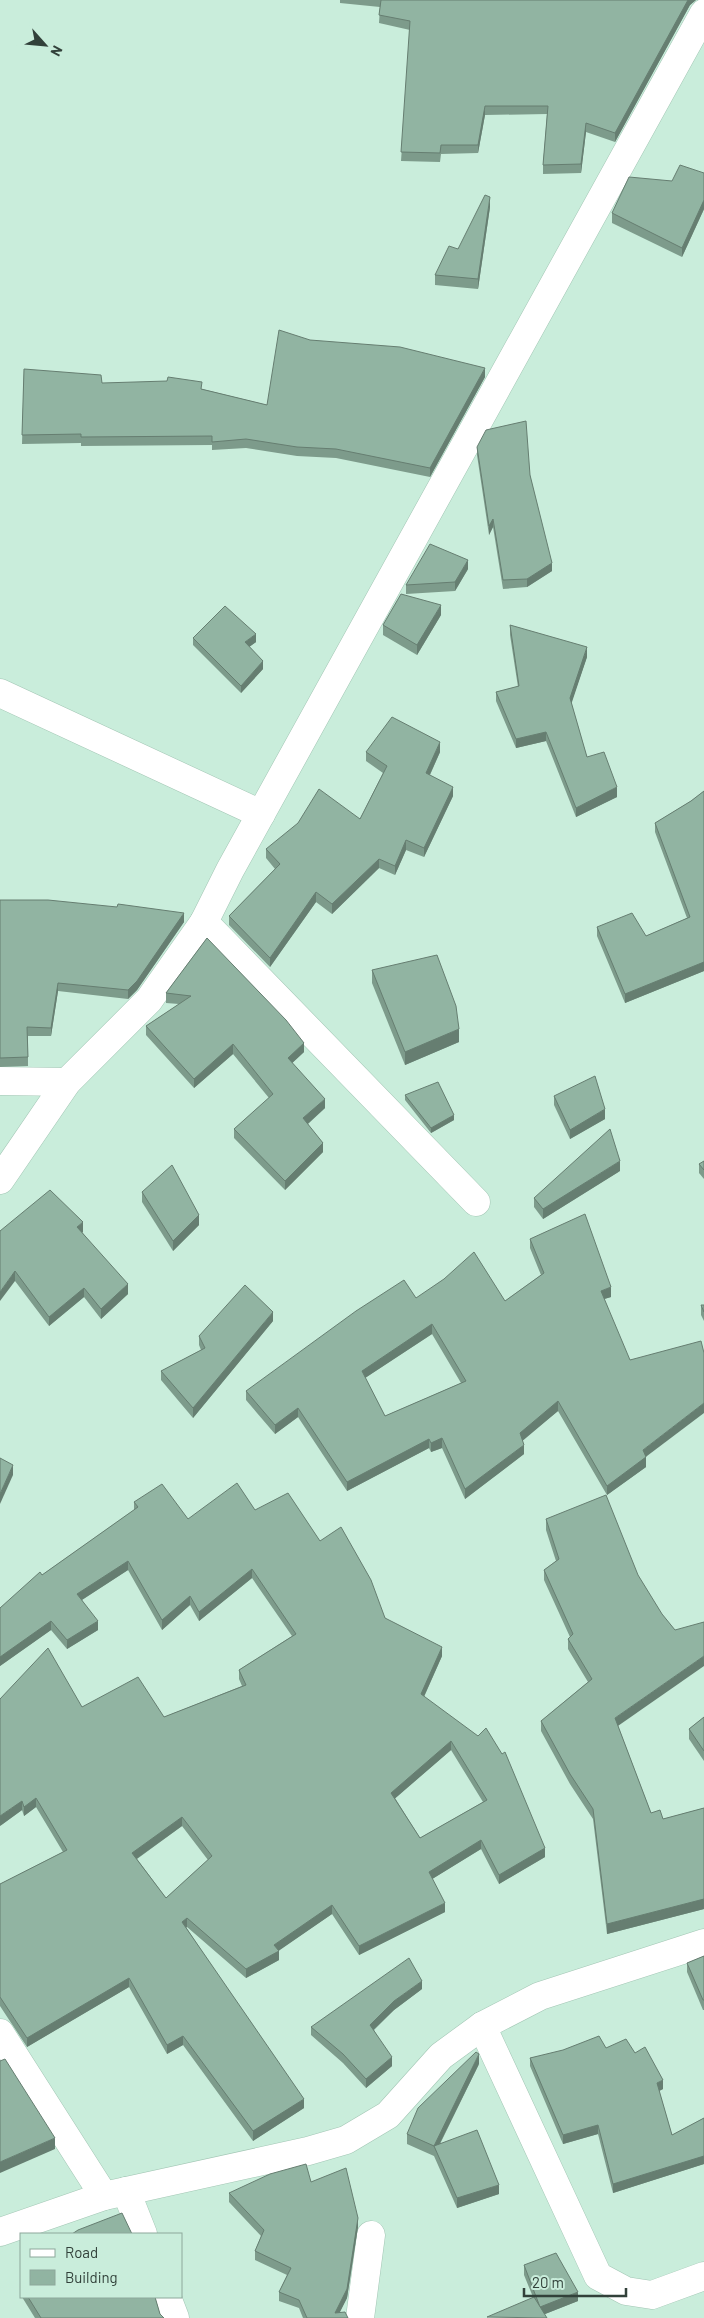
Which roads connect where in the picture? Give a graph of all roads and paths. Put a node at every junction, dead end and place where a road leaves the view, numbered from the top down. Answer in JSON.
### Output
{"nodes":[{"id":1,"x":704,"y":14,"type":"edge"},
{"id":2,"x":0,"y":694,"type":"edge"},
{"id":3,"x":261,"y":814,"type":"junction"},
{"id":4,"x":204,"y":922,"type":"junction"},
{"id":5,"x":0,"y":1082,"type":"edge"},
{"id":6,"x":68,"y":1082,"type":"junction"},
{"id":7,"x":0,"y":1180,"type":"edge"},
{"id":8,"x":476,"y":1202,"type":"dead end"},
{"id":9,"x":704,"y":1943,"type":"edge"},
{"id":10,"x":482,"y":2026,"type":"junction"},
{"id":11,"x":0,"y":2033,"type":"edge"},
{"id":12,"x":115,"y":2194,"type":"junction"},
{"id":13,"x":0,"y":2232,"type":"edge"},
{"id":14,"x":141,"y":2233,"type":"edge"},
{"id":15,"x":371,"y":2236,"type":"dead end"},
{"id":16,"x":704,"y":2276,"type":"edge"},
{"id":17,"x":167,"y":2298,"type":"edge"},
{"id":18,"x":175,"y":2318,"type":"edge"},
{"id":19,"x":360,"y":2318,"type":"edge"}],
"edges":[{"from":1,"to":3,"type":"street"},
{"from":2,"to":3,"type":"street"},
{"from":3,"to":4,"type":"street"},
{"from":4,"to":6,"type":"street"},
{"from":4,"to":8,"type":"street"},
{"from":5,"to":6,"type":"street"},
{"from":6,"to":7,"type":"street"},
{"from":9,"to":10,"type":"street"},
{"from":10,"to":12,"type":"street"},
{"from":10,"to":16,"type":"street"},
{"from":11,"to":12,"type":"street"},
{"from":12,"to":13,"type":"street"},
{"from":12,"to":14,"type":"street"},
{"from":15,"to":19,"type":"street"},
{"from":17,"to":18,"type":"street"}]}
